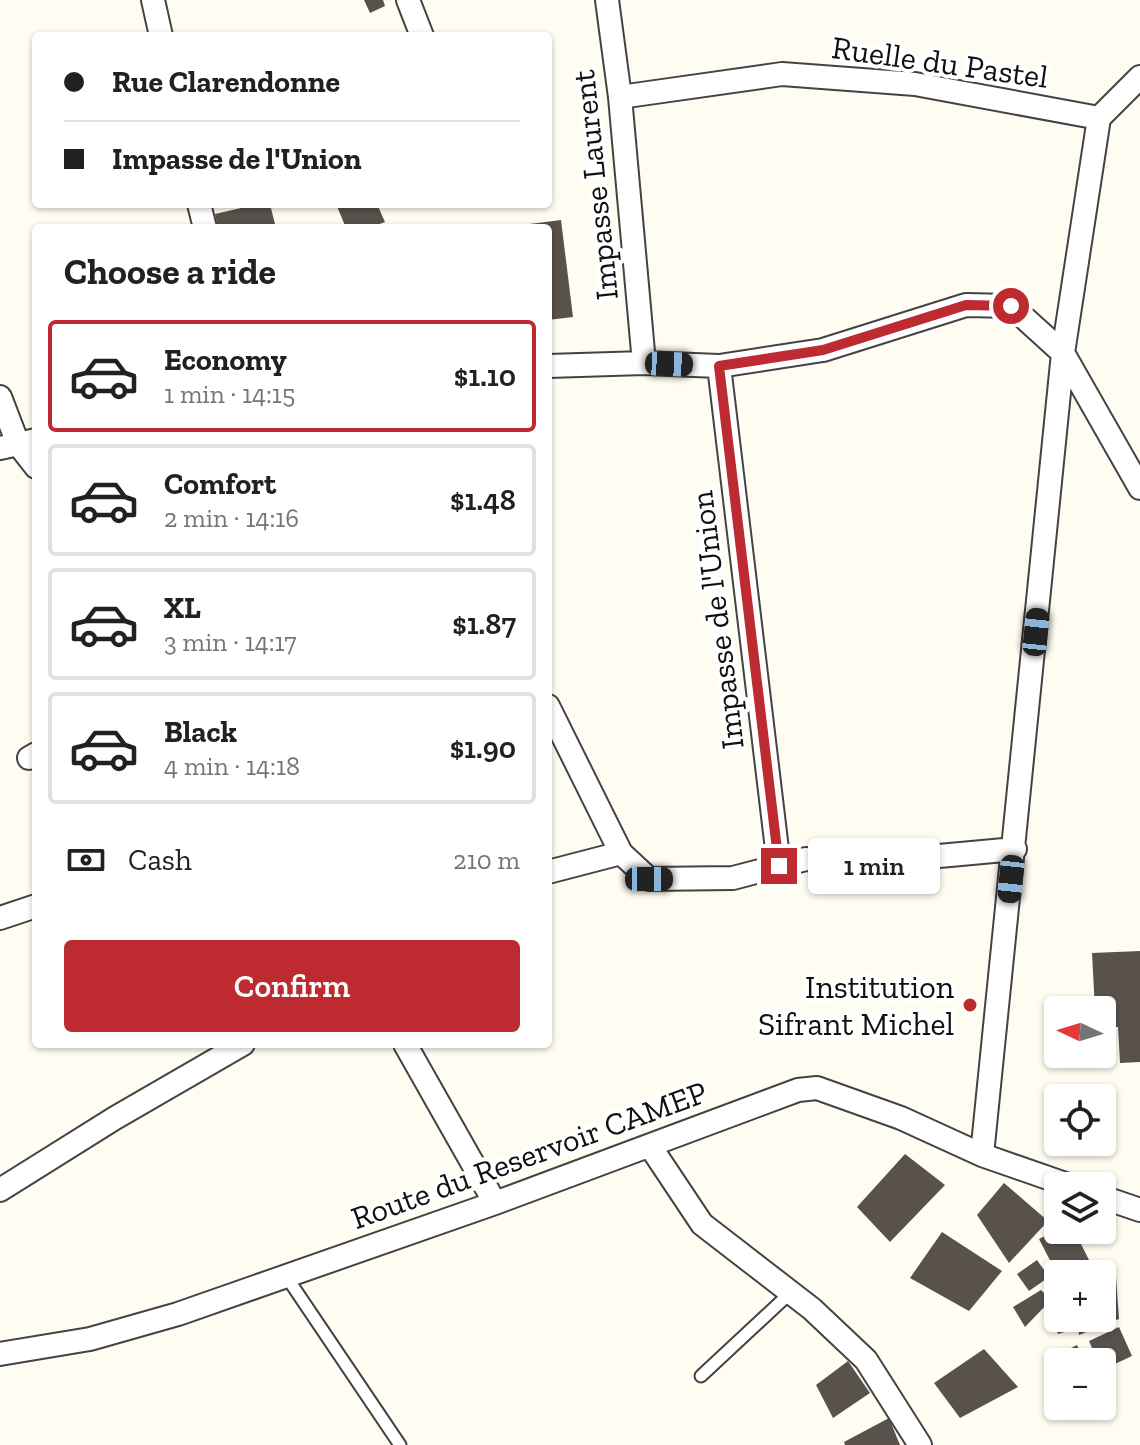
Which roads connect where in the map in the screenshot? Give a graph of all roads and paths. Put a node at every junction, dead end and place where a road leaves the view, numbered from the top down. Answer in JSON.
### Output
{"nodes":[{"id":1,"x":153,"y":0,"type":"edge"},
{"id":2,"x":408,"y":0,"type":"edge"},
{"id":3,"x":607,"y":0,"type":"edge"},
{"id":4,"x":160,"y":32,"type":"edge"},
{"id":5,"x":420,"y":32,"type":"edge"},
{"id":6,"x":1140,"y":77,"type":"edge"},
{"id":7,"x":620,"y":97,"type":"junction"},
{"id":8,"x":1099,"y":118,"type":"junction"},
{"id":9,"x":1063,"y":353,"type":"junction"},
{"id":10,"x":644,"y":363,"type":"junction"},
{"id":11,"x":552,"y":366,"type":"edge"},
{"id":12,"x":719,"y":366,"type":"junction"},
{"id":13,"x":0,"y":397,"type":"edge"},
{"id":14,"x":18,"y":444,"type":"edge"},
{"id":15,"x":32,"y":462,"type":"edge"},
{"id":16,"x":1140,"y":488,"type":"edge"},
{"id":17,"x":552,"y":714,"type":"edge"},
{"id":18,"x":1015,"y":849,"type":"junction"},
{"id":19,"x":621,"y":853,"type":"junction"},
{"id":20,"x":779,"y":866,"type":"junction"},
{"id":21,"x":552,"y":871,"type":"edge"},
{"id":22,"x":32,"y":907,"type":"edge"},
{"id":23,"x":0,"y":918,"type":"edge"},
{"id":24,"x":236,"y":1048,"type":"edge"},
{"id":25,"x":407,"y":1048,"type":"edge"},
{"id":26,"x":650,"y":1146,"type":"junction"},
{"id":27,"x":982,"y":1155,"type":"junction"},
{"id":28,"x":1044,"y":1177,"type":"edge"},
{"id":29,"x":0,"y":1190,"type":"edge"},
{"id":30,"x":495,"y":1203,"type":"junction"},
{"id":31,"x":1116,"y":1205,"type":"edge"},
{"id":32,"x":1139,"y":1217,"type":"edge"},
{"id":33,"x":286,"y":1276,"type":"junction"},
{"id":34,"x":789,"y":1294,"type":"junction"},
{"id":35,"x":0,"y":1354,"type":"edge"},
{"id":36,"x":701,"y":1376,"type":"dead end"},
{"id":37,"x":400,"y":1445,"type":"edge"},
{"id":38,"x":920,"y":1445,"type":"edge"}],
"edges":[{"from":1,"to":4,"type":"street"},
{"from":2,"to":5,"type":"street"},
{"from":3,"to":7,"type":"street","name":"Impasse Laurent"},
{"from":6,"to":8,"type":"street"},
{"from":7,"to":8,"type":"street","name":"Ruelle du Pastel"},
{"from":7,"to":10,"type":"street","name":"Impasse Laurent"},
{"from":8,"to":9,"type":"street"},
{"from":9,"to":12,"type":"street"},
{"from":9,"to":16,"type":"street"},
{"from":9,"to":18,"type":"street"},
{"from":10,"to":11,"type":"street"},
{"from":10,"to":12,"type":"street"},
{"from":12,"to":20,"type":"street","name":"Impasse de l'Union"},
{"from":13,"to":14,"type":"street"},
{"from":14,"to":15,"type":"street"},
{"from":17,"to":19,"type":"street"},
{"from":18,"to":20,"type":"street"},
{"from":18,"to":27,"type":"street"},
{"from":19,"to":20,"type":"street"},
{"from":19,"to":21,"type":"street"},
{"from":22,"to":23,"type":"street"},
{"from":24,"to":29,"type":"street"},
{"from":25,"to":30,"type":"street"},
{"from":26,"to":27,"type":"street","name":"Route du Reservoir CAMEP"},
{"from":26,"to":30,"type":"street","name":"Route du Reservoir CAMEP"},
{"from":26,"to":34,"type":"street"},
{"from":27,"to":28,"type":"street","name":"Route du Reservoir CAMEP"},
{"from":30,"to":33,"type":"street","name":"Route du Reservoir CAMEP"},
{"from":31,"to":32,"type":"street"},
{"from":33,"to":35,"type":"street","name":"Route du Reservoir CAMEP"},
{"from":33,"to":37,"type":"lane"},
{"from":34,"to":36,"type":"lane"},
{"from":34,"to":38,"type":"street"}]}
